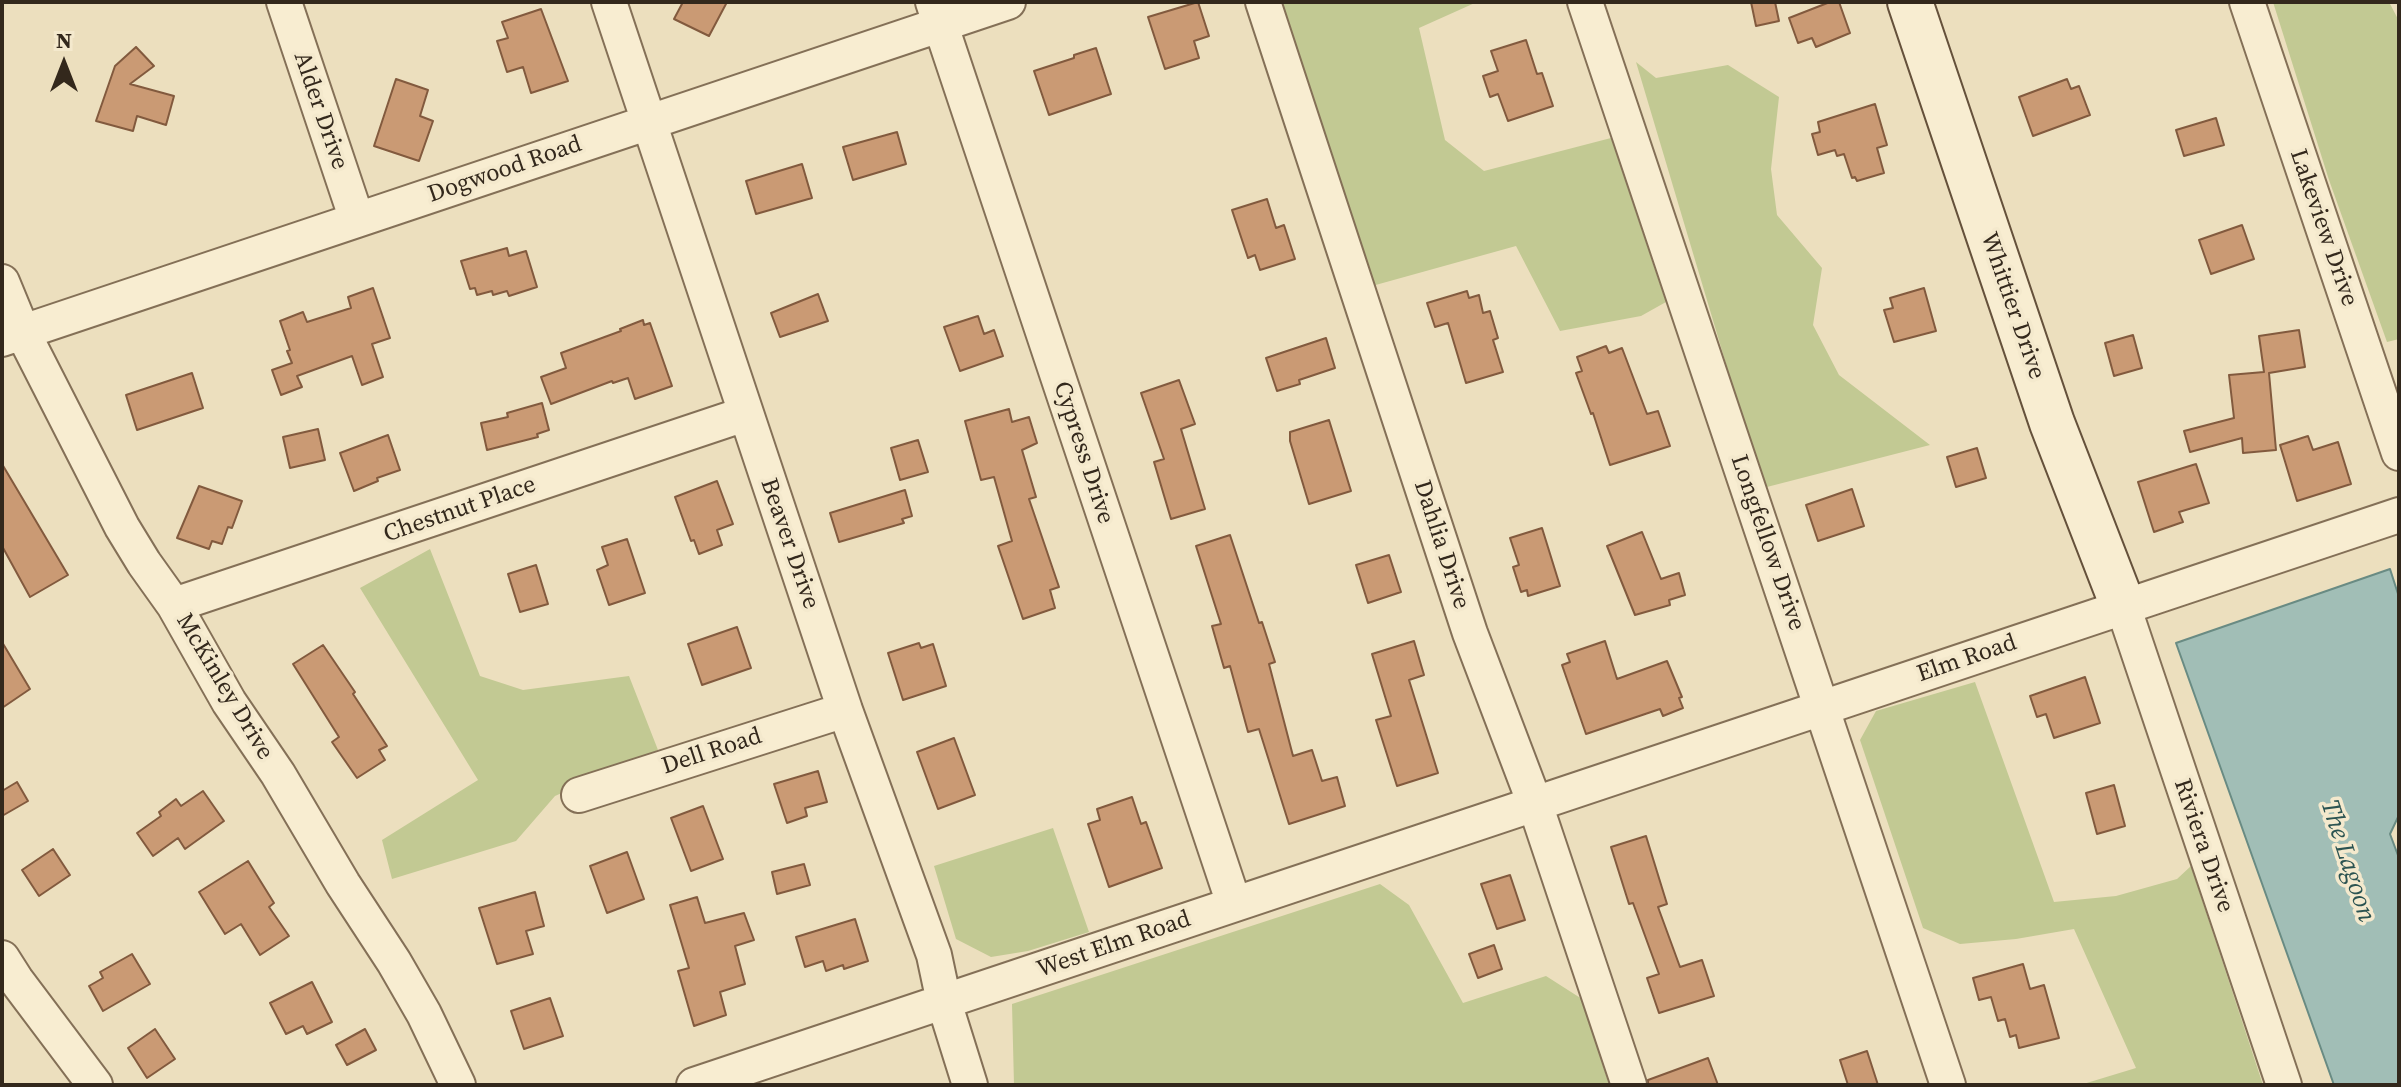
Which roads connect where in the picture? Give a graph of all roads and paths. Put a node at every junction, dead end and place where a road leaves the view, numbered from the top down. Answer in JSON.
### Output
{"nodes":[{"id":1,"x":284,"y":2,"type":"edge"},
{"id":2,"x":609,"y":2,"type":"edge"},
{"id":3,"x":1008,"y":2,"type":"edge"},
{"id":4,"x":1263,"y":2,"type":"edge"},
{"id":5,"x":1585,"y":2,"type":"edge"},
{"id":6,"x":1910,"y":2,"type":"edge"},
{"id":7,"x":2247,"y":2,"type":"edge"},
{"id":8,"x":937,"y":14,"type":"edge"},
{"id":9,"x":649,"y":121,"type":"junction"},
{"id":10,"x":357,"y":220,"type":"junction"},
{"id":11,"x":2,"y":282,"type":"edge"},
{"id":12,"x":13,"y":336,"type":"edge"},
{"id":13,"x":745,"y":414,"type":"junction"},
{"id":14,"x":2399,"y":453,"type":"edge"},
{"id":15,"x":2399,"y":515,"type":"edge"},
{"id":16,"x":174,"y":605,"type":"junction"},
{"id":17,"x":2123,"y":606,"type":"junction"},
{"id":18,"x":1822,"y":708,"type":"junction"},
{"id":19,"x":845,"y":710,"type":"junction"},
{"id":20,"x":579,"y":795,"type":"dead end"},
{"id":21,"x":1535,"y":804,"type":"junction"},
{"id":22,"x":1234,"y":904,"type":"junction"},
{"id":23,"x":7,"y":974,"type":"edge"},
{"id":24,"x":944,"y":1002,"type":"junction"},
{"id":25,"x":95,"y":1085,"type":"edge"},
{"id":26,"x":458,"y":1085,"type":"edge"},
{"id":27,"x":694,"y":1085,"type":"edge"},
{"id":28,"x":970,"y":1085,"type":"edge"},
{"id":29,"x":1629,"y":1085,"type":"edge"},
{"id":30,"x":1948,"y":1085,"type":"edge"},
{"id":31,"x":2284,"y":1085,"type":"edge"}],
"edges":[{"from":1,"to":10,"type":"street","name":"Alder Drive"},
{"from":2,"to":9,"type":"street","name":"Beaver Drive"},
{"from":3,"to":8,"type":"street","name":"Dogwood Road"},
{"from":4,"to":21,"type":"street","name":"Dahlia Drive"},
{"from":5,"to":18,"type":"street","name":"Longfellow Drive"},
{"from":6,"to":17,"type":"street","name":"Whittier Drive"},
{"from":7,"to":14,"type":"street","name":"Lakeview Drive"},
{"from":8,"to":9,"type":"street","name":"Dogwood Road"},
{"from":8,"to":22,"type":"street","name":"Cypress Drive"},
{"from":9,"to":10,"type":"street","name":"Dogwood Road"},
{"from":9,"to":13,"type":"street","name":"Beaver Drive"},
{"from":10,"to":12,"type":"street","name":"Dogwood Road"},
{"from":11,"to":12,"type":"street","name":"McKinley Drive"},
{"from":12,"to":16,"type":"street","name":"McKinley Drive"},
{"from":13,"to":16,"type":"street","name":"Chestnut Place"},
{"from":13,"to":19,"type":"street","name":"Beaver Drive"},
{"from":15,"to":17,"type":"street","name":"Elm Road"},
{"from":16,"to":26,"type":"street","name":"McKinley Drive"},
{"from":17,"to":18,"type":"street","name":"Elm Road"},
{"from":17,"to":31,"type":"street","name":"Riviera Drive"},
{"from":18,"to":21,"type":"street","name":"Elm Road"},
{"from":18,"to":30,"type":"street","name":"Longfellow Drive"},
{"from":19,"to":20,"type":"street","name":"Dell Road"},
{"from":19,"to":24,"type":"street","name":"Beaver Drive"},
{"from":21,"to":22,"type":"street","name":"West Elm Road"},
{"from":21,"to":29,"type":"street","name":"Dahlia Drive"},
{"from":22,"to":24,"type":"street","name":"West Elm Road"},
{"from":23,"to":25,"type":"street"},
{"from":24,"to":27,"type":"street","name":"West Elm Road"},
{"from":24,"to":28,"type":"street","name":"Beaver Drive"}]}
